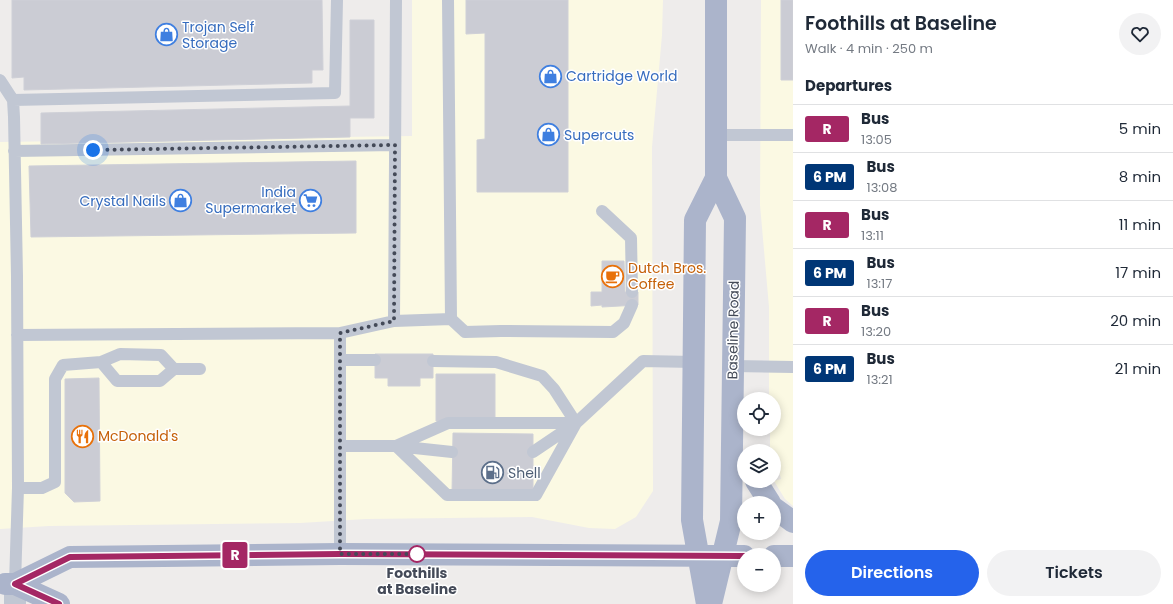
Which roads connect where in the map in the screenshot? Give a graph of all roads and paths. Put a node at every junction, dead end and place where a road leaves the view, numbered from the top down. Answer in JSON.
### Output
{"nodes":[{"id":1,"x":337,"y":0,"type":"edge"},
{"id":2,"x":396,"y":0,"type":"edge"},
{"id":3,"x":448,"y":0,"type":"edge"},
{"id":4,"x":716,"y":0,"type":"edge"},
{"id":5,"x":0,"y":80,"type":"edge"},
{"id":6,"x":13,"y":100,"type":"junction"},
{"id":7,"x":716,"y":135,"type":"junction"},
{"id":8,"x":793,"y":135,"type":"edge"},
{"id":9,"x":395,"y":145,"type":"junction"},
{"id":10,"x":14,"y":152,"type":"junction"},
{"id":11,"x":716,"y":178,"type":"junction"},
{"id":12,"x":602,"y":211,"type":"dead end"},
{"id":13,"x":632,"y":292,"type":"dead end"},
{"id":14,"x":632,"y":305,"type":"dead end"},
{"id":15,"x":451,"y":319,"type":"junction"},
{"id":16,"x":394,"y":321,"type":"junction"},
{"id":17,"x":340,"y":333,"type":"junction"},
{"id":18,"x":17,"y":335,"type":"junction"},
{"id":19,"x":340,"y":360,"type":"junction"},
{"id":20,"x":374,"y":360,"type":"dead end"},
{"id":21,"x":433,"y":361,"type":"dead end"},
{"id":22,"x":100,"y":362,"type":"junction"},
{"id":23,"x":694,"y":362,"type":"junction"},
{"id":24,"x":733,"y":366,"type":"junction"},
{"id":25,"x":793,"y":367,"type":"edge"},
{"id":26,"x":174,"y":369,"type":"junction"},
{"id":27,"x":200,"y":369,"type":"dead end"},
{"id":28,"x":576,"y":423,"type":"junction"},
{"id":29,"x":732,"y":424,"type":"junction"},
{"id":30,"x":741,"y":444,"type":"edge"},
{"id":31,"x":340,"y":446,"type":"junction"},
{"id":32,"x":396,"y":446,"type":"junction"},
{"id":33,"x":452,"y":452,"type":"dead end"},
{"id":34,"x":533,"y":452,"type":"dead end"},
{"id":35,"x":18,"y":488,"type":"junction"},
{"id":36,"x":781,"y":513,"type":"edge"},
{"id":37,"x":793,"y":522,"type":"edge"},
{"id":38,"x":340,"y":554,"type":"junction"},
{"id":39,"x":698,"y":556,"type":"junction"},
{"id":40,"x":734,"y":556,"type":"edge"},
{"id":41,"x":781,"y":556,"type":"edge"},
{"id":42,"x":793,"y":556,"type":"edge"},
{"id":43,"x":10,"y":590,"type":"edge"},
{"id":44,"x":59,"y":604,"type":"edge"},
{"id":45,"x":707,"y":604,"type":"edge"},
{"id":46,"x":711,"y":604,"type":"edge"}],
"edges":[{"from":1,"to":6,"type":"lane"},
{"from":2,"to":9,"type":"lane"},
{"from":3,"to":15,"type":"lane"},
{"from":4,"to":7,"type":"main road","name":"Baseline Road"},
{"from":5,"to":6,"type":"lane"},
{"from":6,"to":10,"type":"lane"},
{"from":7,"to":8,"type":"lane"},
{"from":7,"to":11,"type":"main road","name":"Baseline Road"},
{"from":9,"to":10,"type":"lane"},
{"from":9,"to":16,"type":"lane"},
{"from":10,"to":18,"type":"lane"},
{"from":11,"to":23,"type":"main road","name":"Baseline Road"},
{"from":11,"to":24,"type":"main road","name":"Baseline Road"},
{"from":12,"to":13,"type":"lane"},
{"from":14,"to":15,"type":"lane"},
{"from":15,"to":16,"type":"lane"},
{"from":16,"to":17,"type":"lane"},
{"from":17,"to":18,"type":"lane"},
{"from":17,"to":19,"type":"lane"},
{"from":18,"to":35,"type":"lane"},
{"from":19,"to":20,"type":"lane"},
{"from":19,"to":31,"type":"lane"},
{"from":21,"to":28,"type":"lane"},
{"from":22,"to":26,"type":"lane"},
{"from":22,"to":26,"type":"lane"},
{"from":22,"to":35,"type":"lane"},
{"from":23,"to":28,"type":"lane"},
{"from":23,"to":39,"type":"main road","name":"Baseline Road"},
{"from":24,"to":25,"type":"lane"},
{"from":24,"to":29,"type":"main road","name":"Baseline Road"},
{"from":26,"to":27,"type":"lane"},
{"from":28,"to":32,"type":"lane"},
{"from":28,"to":32,"type":"lane"},
{"from":28,"to":34,"type":"lane"},
{"from":29,"to":30,"type":"main road"},
{"from":29,"to":40,"type":"main road","name":"Baseline Road"},
{"from":31,"to":32,"type":"lane"},
{"from":31,"to":38,"type":"lane"},
{"from":32,"to":33,"type":"lane"},
{"from":35,"to":43,"type":"lane"},
{"from":36,"to":37,"type":"main road"},
{"from":38,"to":39,"type":"main road"},
{"from":38,"to":43,"type":"main road"},
{"from":39,"to":40,"type":"main road"},
{"from":39,"to":45,"type":"main road","name":"Baseline Road"},
{"from":40,"to":46,"type":"main road","name":"Baseline Road"},
{"from":41,"to":42,"type":"main road"},
{"from":43,"to":44,"type":"main road"}]}
